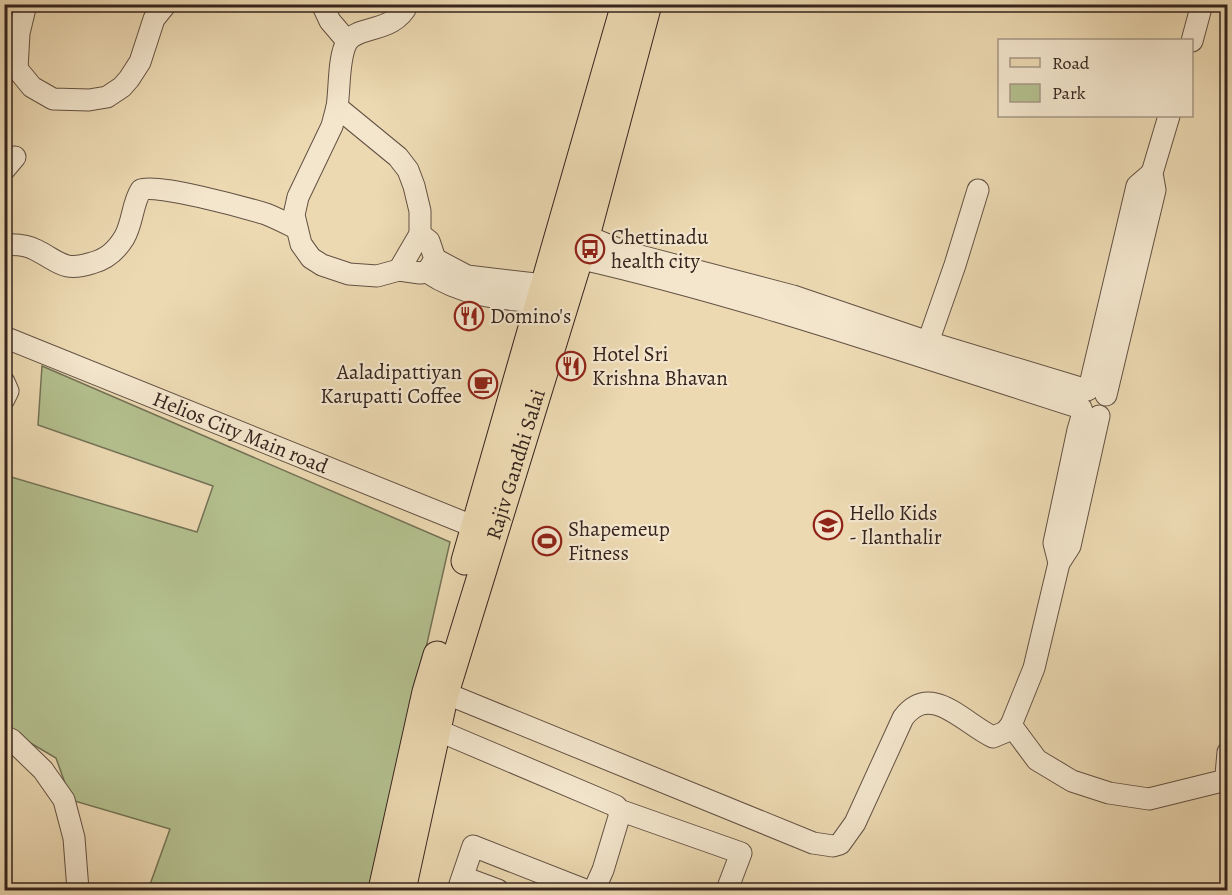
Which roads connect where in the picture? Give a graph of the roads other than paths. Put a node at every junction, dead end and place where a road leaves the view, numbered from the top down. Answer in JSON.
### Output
{"nodes":[{"id":1,"x":26,"y":4,"type":"edge"},
{"id":2,"x":321,"y":4,"type":"edge"},
{"id":3,"x":408,"y":4,"type":"edge"},
{"id":4,"x":625,"y":4,"type":"edge"},
{"id":5,"x":648,"y":4,"type":"edge"},
{"id":6,"x":1202,"y":4,"type":"edge"},
{"id":7,"x":154,"y":9,"type":"edge"},
{"id":8,"x":1192,"y":39,"type":"edge"},
{"id":9,"x":347,"y":41,"type":"junction"},
{"id":10,"x":11,"y":61,"type":"edge"},
{"id":11,"x":337,"y":106,"type":"junction"},
{"id":12,"x":1169,"y":117,"type":"edge"},
{"id":13,"x":978,"y":190,"type":"dead end"},
{"id":14,"x":296,"y":228,"type":"junction"},
{"id":15,"x":420,"y":234,"type":"junction"},
{"id":16,"x":4,"y":245,"type":"edge"},
{"id":17,"x":582,"y":247,"type":"junction"},
{"id":18,"x":431,"y":266,"type":"junction"},
{"id":19,"x":399,"y":270,"type":"junction"},
{"id":20,"x":541,"y":293,"type":"junction"},
{"id":21,"x":4,"y":337,"type":"edge"},
{"id":22,"x":899,"y":341,"type":"junction"},
{"id":23,"x":928,"y":342,"type":"junction"},
{"id":24,"x":4,"y":382,"type":"edge"},
{"id":25,"x":4,"y":399,"type":"edge"},
{"id":26,"x":1090,"y":409,"type":"junction"},
{"id":27,"x":476,"y":527,"type":"junction"},
{"id":28,"x":445,"y":693,"type":"junction"},
{"id":29,"x":1011,"y":725,"type":"junction"},
{"id":30,"x":437,"y":730,"type":"junction"},
{"id":31,"x":4,"y":736,"type":"edge"},
{"id":32,"x":1227,"y":752,"type":"edge"},
{"id":33,"x":4,"y":754,"type":"edge"},
{"id":34,"x":43,"y":771,"type":"junction"},
{"id":35,"x":1227,"y":775,"type":"edge"},
{"id":36,"x":619,"y":810,"type":"junction"},
{"id":37,"x":461,"y":884,"type":"edge"},
{"id":38,"x":78,"y":891,"type":"edge"},
{"id":39,"x":382,"y":891,"type":"edge"},
{"id":40,"x":402,"y":891,"type":"edge"},
{"id":41,"x":498,"y":891,"type":"edge"},
{"id":42,"x":585,"y":891,"type":"edge"},
{"id":43,"x":594,"y":891,"type":"edge"},
{"id":44,"x":727,"y":891,"type":"edge"}],
"edges":[{"from":1,"to":10,"type":"street"},
{"from":2,"to":9,"type":"street"},
{"from":3,"to":9,"type":"street"},
{"from":4,"to":20,"type":"main road","name":"Rajiv Gandhi Salai"},
{"from":5,"to":17,"type":"main road","name":"Rajiv Gandhi Salai"},
{"from":6,"to":8,"type":"street"},
{"from":7,"to":10,"type":"street"},
{"from":9,"to":11,"type":"street"},
{"from":11,"to":14,"type":"street"},
{"from":11,"to":15,"type":"street"},
{"from":12,"to":26,"type":"street"},
{"from":13,"to":23,"type":"street"},
{"from":14,"to":16,"type":"street"},
{"from":14,"to":19,"type":"street"},
{"from":15,"to":18,"type":"street"},
{"from":15,"to":19,"type":"street"},
{"from":17,"to":22,"type":"street"},
{"from":17,"to":28,"type":"main road","name":"Rajiv Gandhi Salai"},
{"from":18,"to":19,"type":"street"},
{"from":18,"to":20,"type":"street"},
{"from":20,"to":27,"type":"main road","name":"Rajiv Gandhi Salai"},
{"from":21,"to":27,"type":"street","name":"Helios City Main road"},
{"from":22,"to":23,"type":"street"},
{"from":22,"to":26,"type":"street"},
{"from":23,"to":26,"type":"street"},
{"from":24,"to":25,"type":"street"},
{"from":26,"to":29,"type":"street"},
{"from":27,"to":39,"type":"main road","name":"Rajiv Gandhi Salai"},
{"from":28,"to":29,"type":"street"},
{"from":28,"to":30,"type":"main road","name":"Rajiv Gandhi Salai"},
{"from":29,"to":35,"type":"street"},
{"from":30,"to":36,"type":"street"},
{"from":30,"to":40,"type":"main road","name":"Rajiv Gandhi Salai"},
{"from":31,"to":34,"type":"street"},
{"from":32,"to":35,"type":"street"},
{"from":33,"to":34,"type":"street"},
{"from":34,"to":38,"type":"street"},
{"from":36,"to":43,"type":"street"},
{"from":36,"to":44,"type":"street"},
{"from":37,"to":41,"type":"street"},
{"from":37,"to":42,"type":"street"}]}
